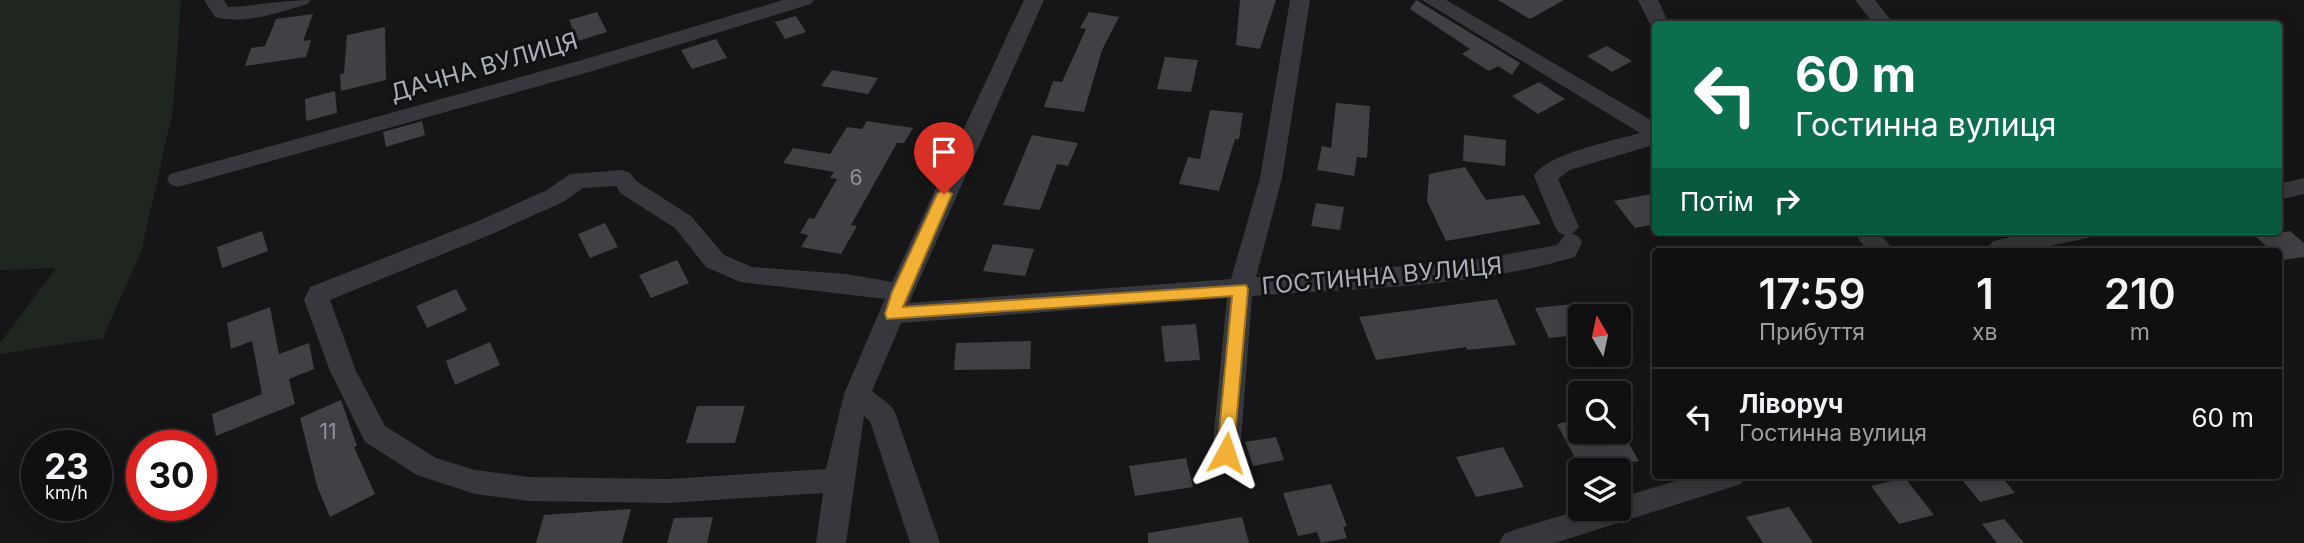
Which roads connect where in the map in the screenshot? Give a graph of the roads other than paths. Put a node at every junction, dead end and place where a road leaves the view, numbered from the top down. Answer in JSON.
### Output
{"nodes":[{"id":1,"x":301,"y":0,"type":"edge"},
{"id":2,"x":804,"y":0,"type":"edge"},
{"id":3,"x":1034,"y":0,"type":"edge"},
{"id":4,"x":1300,"y":0,"type":"edge"},
{"id":5,"x":1432,"y":0,"type":"edge"},
{"id":6,"x":1648,"y":0,"type":"edge"},
{"id":7,"x":1865,"y":0,"type":"edge"},
{"id":8,"x":218,"y":7,"type":"edge"},
{"id":9,"x":1658,"y":21,"type":"edge"},
{"id":10,"x":1882,"y":21,"type":"edge"},
{"id":11,"x":1652,"y":133,"type":"edge"},
{"id":12,"x":1652,"y":136,"type":"edge"},
{"id":13,"x":178,"y":179,"type":"dead end"},
{"id":14,"x":2304,"y":186,"type":"edge"},
{"id":15,"x":2282,"y":191,"type":"edge"},
{"id":16,"x":1868,"y":235,"type":"edge"},
{"id":17,"x":2065,"y":235,"type":"edge"},
{"id":18,"x":1880,"y":248,"type":"edge"},
{"id":19,"x":2006,"y":248,"type":"edge"},
{"id":20,"x":1240,"y":289,"type":"junction"},
{"id":21,"x":896,"y":303,"type":"junction"},
{"id":22,"x":857,"y":394,"type":"junction"},
{"id":23,"x":1226,"y":453,"type":"dead end"},
{"id":24,"x":1721,"y":479,"type":"edge"},
{"id":25,"x":839,"y":480,"type":"junction"},
{"id":26,"x":831,"y":543,"type":"edge"},
{"id":27,"x":925,"y":543,"type":"edge"},
{"id":28,"x":1514,"y":543,"type":"edge"}],
"edges":[{"from":1,"to":8,"type":"street"},
{"from":2,"to":13,"type":"street","name":"ДАЧНА ВУЛИЦЯ"},
{"from":3,"to":21,"type":"street"},
{"from":4,"to":20,"type":"street"},
{"from":5,"to":11,"type":"street","name":"ГОСТИННА ВУЛИЦЯ"},
{"from":6,"to":9,"type":"street"},
{"from":7,"to":10,"type":"street"},
{"from":12,"to":20,"type":"street","name":"ГОСТИННА ВУЛИЦЯ"},
{"from":14,"to":15,"type":"street"},
{"from":16,"to":18,"type":"street"},
{"from":17,"to":19,"type":"street"},
{"from":20,"to":21,"type":"street","name":"ГОСТИННА ВУЛИЦЯ"},
{"from":20,"to":23,"type":"street"},
{"from":21,"to":22,"type":"street"},
{"from":21,"to":25,"type":"street","name":"ГОСТИННА ВУЛИЦЯ"},
{"from":22,"to":25,"type":"street"},
{"from":22,"to":27,"type":"street"},
{"from":24,"to":28,"type":"street"},
{"from":25,"to":26,"type":"street"}]}
